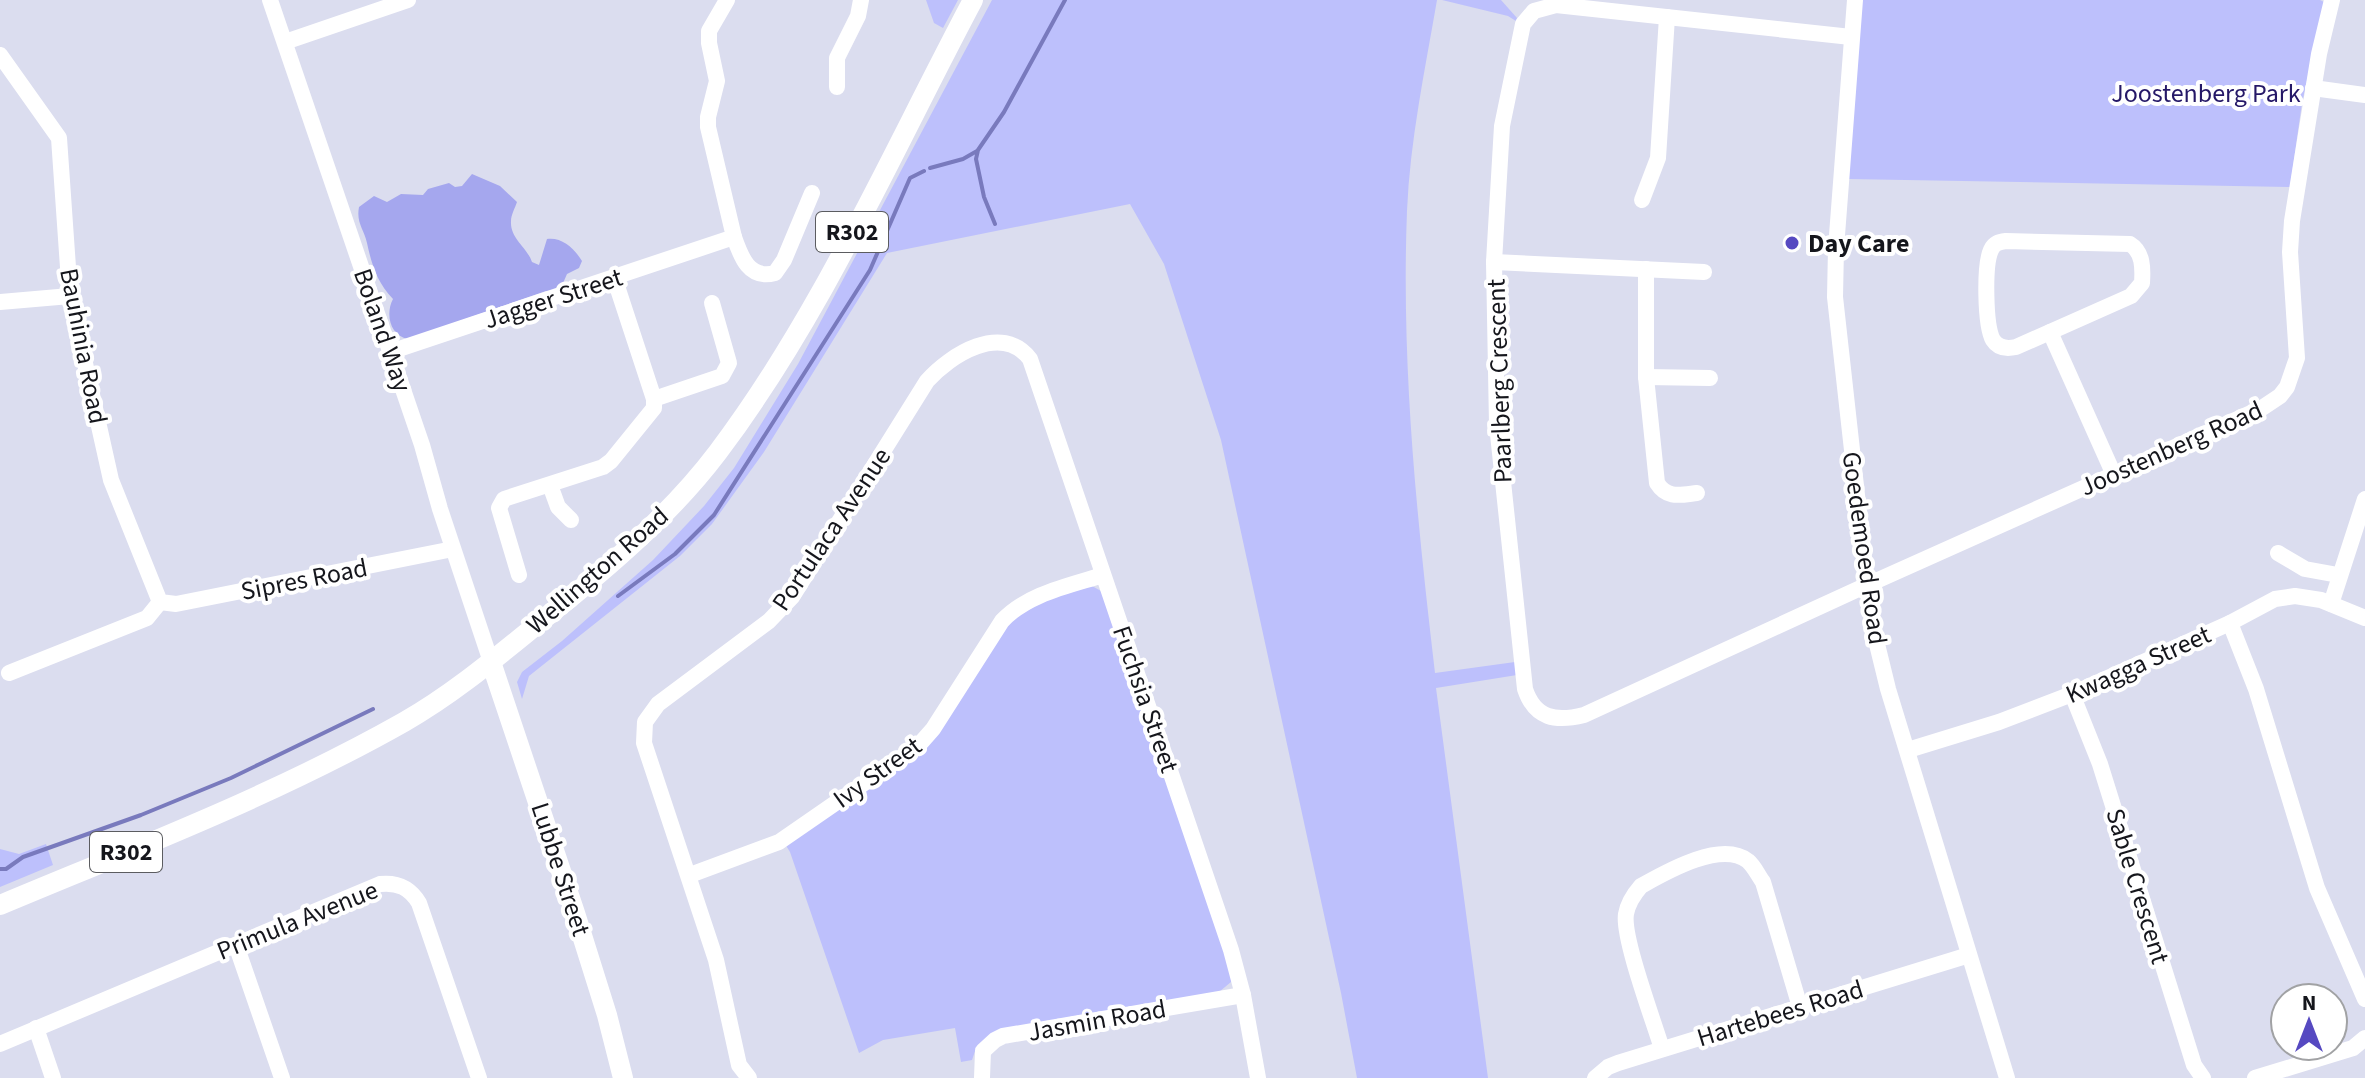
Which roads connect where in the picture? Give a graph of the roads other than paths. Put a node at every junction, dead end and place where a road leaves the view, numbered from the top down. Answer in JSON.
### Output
{"nodes":[{"id":1,"x":270,"y":0,"type":"edge"},
{"id":2,"x":408,"y":0,"type":"edge"},
{"id":3,"x":727,"y":0,"type":"edge"},
{"id":4,"x":861,"y":0,"type":"edge"},
{"id":5,"x":973,"y":0,"type":"edge"},
{"id":6,"x":1855,"y":0,"type":"edge"},
{"id":7,"x":2332,"y":0,"type":"edge"},
{"id":8,"x":1667,"y":17,"type":"junction"},
{"id":9,"x":1851,"y":37,"type":"junction"},
{"id":10,"x":285,"y":42,"type":"junction"},
{"id":11,"x":0,"y":55,"type":"edge"},
{"id":12,"x":837,"y":87,"type":"dead end"},
{"id":13,"x":2313,"y":88,"type":"junction"},
{"id":14,"x":2365,"y":95,"type":"edge"},
{"id":15,"x":812,"y":193,"type":"dead end"},
{"id":16,"x":1642,"y":200,"type":"dead end"},
{"id":17,"x":734,"y":237,"type":"junction"},
{"id":18,"x":1494,"y":262,"type":"junction"},
{"id":19,"x":1646,"y":269,"type":"junction"},
{"id":20,"x":1704,"y":272,"type":"dead end"},
{"id":21,"x":614,"y":277,"type":"junction"},
{"id":22,"x":70,"y":296,"type":"junction"},
{"id":23,"x":0,"y":302,"type":"edge"},
{"id":24,"x":712,"y":303,"type":"dead end"},
{"id":25,"x":2050,"y":332,"type":"junction"},
{"id":26,"x":1000,"y":341,"type":"joint"},
{"id":27,"x":390,"y":352,"type":"junction"},
{"id":28,"x":1646,"y":377,"type":"junction"},
{"id":29,"x":1710,"y":378,"type":"dead end"},
{"id":30,"x":654,"y":399,"type":"junction"},
{"id":31,"x":2114,"y":475,"type":"junction"},
{"id":32,"x":550,"y":485,"type":"junction"},
{"id":33,"x":1697,"y":493,"type":"dead end"},
{"id":34,"x":2365,"y":499,"type":"edge"},
{"id":35,"x":571,"y":520,"type":"dead end"},
{"id":36,"x":453,"y":549,"type":"junction"},
{"id":37,"x":2278,"y":553,"type":"dead end"},
{"id":38,"x":519,"y":575,"type":"dead end"},
{"id":39,"x":1103,"y":575,"type":"junction"},
{"id":40,"x":2338,"y":575,"type":"junction"},
{"id":41,"x":1867,"y":585,"type":"junction"},
{"id":42,"x":158,"y":600,"type":"junction"},
{"id":43,"x":2331,"y":604,"type":"junction"},
{"id":44,"x":2365,"y":618,"type":"edge"},
{"id":45,"x":2230,"y":623,"type":"junction"},
{"id":46,"x":491,"y":662,"type":"junction"},
{"id":47,"x":9,"y":673,"type":"dead end"},
{"id":48,"x":2072,"y":694,"type":"junction"},
{"id":49,"x":1908,"y":750,"type":"junction"},
{"id":50,"x":690,"y":875,"type":"junction"},
{"id":51,"x":0,"y":905,"type":"edge"},
{"id":52,"x":236,"y":945,"type":"junction"},
{"id":53,"x":1969,"y":955,"type":"junction"},
{"id":54,"x":1243,"y":995,"type":"junction"},
{"id":55,"x":2365,"y":999,"type":"edge"},
{"id":56,"x":1800,"y":1007,"type":"junction"},
{"id":57,"x":36,"y":1028,"type":"junction"},
{"id":58,"x":2365,"y":1038,"type":"edge"},
{"id":59,"x":0,"y":1044,"type":"edge"},
{"id":60,"x":1662,"y":1049,"type":"junction"},
{"id":61,"x":53,"y":1078,"type":"edge"},
{"id":62,"x":282,"y":1078,"type":"edge"},
{"id":63,"x":479,"y":1078,"type":"edge"},
{"id":64,"x":623,"y":1078,"type":"edge"},
{"id":65,"x":749,"y":1078,"type":"edge"},
{"id":66,"x":982,"y":1078,"type":"edge"},
{"id":67,"x":1258,"y":1078,"type":"edge"},
{"id":68,"x":1595,"y":1078,"type":"edge"},
{"id":69,"x":2007,"y":1078,"type":"edge"},
{"id":70,"x":2203,"y":1078,"type":"edge"},
{"id":71,"x":2255,"y":1078,"type":"edge"}],
"edges":[{"from":1,"to":10,"type":"street","name":"Boland Way"},
{"from":2,"to":10,"type":"street"},
{"from":3,"to":17,"type":"street"},
{"from":4,"to":12,"type":"street"},
{"from":5,"to":46,"type":"main road","name":"Wellington Road","number":"R302"},
{"from":6,"to":9,"type":"street","name":"Goedemoed Road"},
{"from":7,"to":13,"type":"street","name":"Joostenberg Road"},
{"from":8,"to":9,"type":"street","name":"Paarlberg Crescent"},
{"from":8,"to":16,"type":"street"},
{"from":8,"to":18,"type":"street","name":"Paarlberg Crescent"},
{"from":9,"to":41,"type":"street","name":"Goedemoed Road"},
{"from":10,"to":27,"type":"street","name":"Boland Way"},
{"from":11,"to":22,"type":"street","name":"Bauhinia Road"},
{"from":13,"to":14,"type":"street"},
{"from":13,"to":31,"type":"street","name":"Joostenberg Road"},
{"from":15,"to":17,"type":"street"},
{"from":17,"to":21,"type":"street","name":"Jagger Street"},
{"from":18,"to":19,"type":"street"},
{"from":18,"to":41,"type":"street","name":"Paarlberg Crescent"},
{"from":19,"to":20,"type":"street"},
{"from":19,"to":28,"type":"street"},
{"from":21,"to":27,"type":"street","name":"Jagger Street"},
{"from":21,"to":30,"type":"street"},
{"from":22,"to":23,"type":"street"},
{"from":22,"to":42,"type":"street","name":"Bauhinia Road"},
{"from":24,"to":30,"type":"street"},
{"from":25,"to":25,"type":"street"},
{"from":25,"to":31,"type":"street"},
{"from":26,"to":39,"type":"street","name":"Fuchsia Street"},
{"from":26,"to":50,"type":"street","name":"Portulaca Avenue"},
{"from":27,"to":36,"type":"street","name":"Boland Way"},
{"from":28,"to":29,"type":"street"},
{"from":28,"to":33,"type":"street"},
{"from":30,"to":32,"type":"street"},
{"from":31,"to":41,"type":"street","name":"Joostenberg Road"},
{"from":32,"to":35,"type":"street"},
{"from":32,"to":38,"type":"street"},
{"from":34,"to":40,"type":"street"},
{"from":36,"to":42,"type":"street","name":"Sipres Road"},
{"from":36,"to":46,"type":"street","name":"Boland Way"},
{"from":37,"to":40,"type":"street"},
{"from":39,"to":50,"type":"street","name":"Ivy Street"},
{"from":39,"to":54,"type":"street","name":"Fuchsia Street"},
{"from":40,"to":43,"type":"street"},
{"from":41,"to":49,"type":"street","name":"Goedemoed Road"},
{"from":42,"to":47,"type":"street"},
{"from":43,"to":44,"type":"street","name":"Kwagga Street"},
{"from":43,"to":45,"type":"street","name":"Kwagga Street"},
{"from":45,"to":48,"type":"street","name":"Kwagga Street"},
{"from":45,"to":55,"type":"street"},
{"from":46,"to":51,"type":"main road","name":"Wellington Road","number":"R302"},
{"from":46,"to":64,"type":"main road","name":"Lubbe Street"},
{"from":48,"to":49,"type":"street","name":"Kwagga Street"},
{"from":48,"to":70,"type":"street","name":"Sable Crescent"},
{"from":49,"to":53,"type":"street","name":"Goedemoed Road"},
{"from":50,"to":65,"type":"street","name":"Portulaca Avenue"},
{"from":52,"to":57,"type":"street","name":"Primula Avenue"},
{"from":52,"to":62,"type":"street"},
{"from":52,"to":63,"type":"street","name":"Primula Avenue"},
{"from":53,"to":56,"type":"street","name":"Hartebees Road"},
{"from":53,"to":69,"type":"street","name":"Goedemoed Road"},
{"from":54,"to":66,"type":"street","name":"Jasmin Road"},
{"from":54,"to":67,"type":"street","name":"Fuchsia Street"},
{"from":56,"to":60,"type":"street","name":"Hartebees Road"},
{"from":56,"to":60,"type":"street"},
{"from":57,"to":59,"type":"street","name":"Primula Avenue"},
{"from":57,"to":61,"type":"street"},
{"from":58,"to":71,"type":"street"},
{"from":60,"to":68,"type":"street","name":"Hartebees Road"}]}
